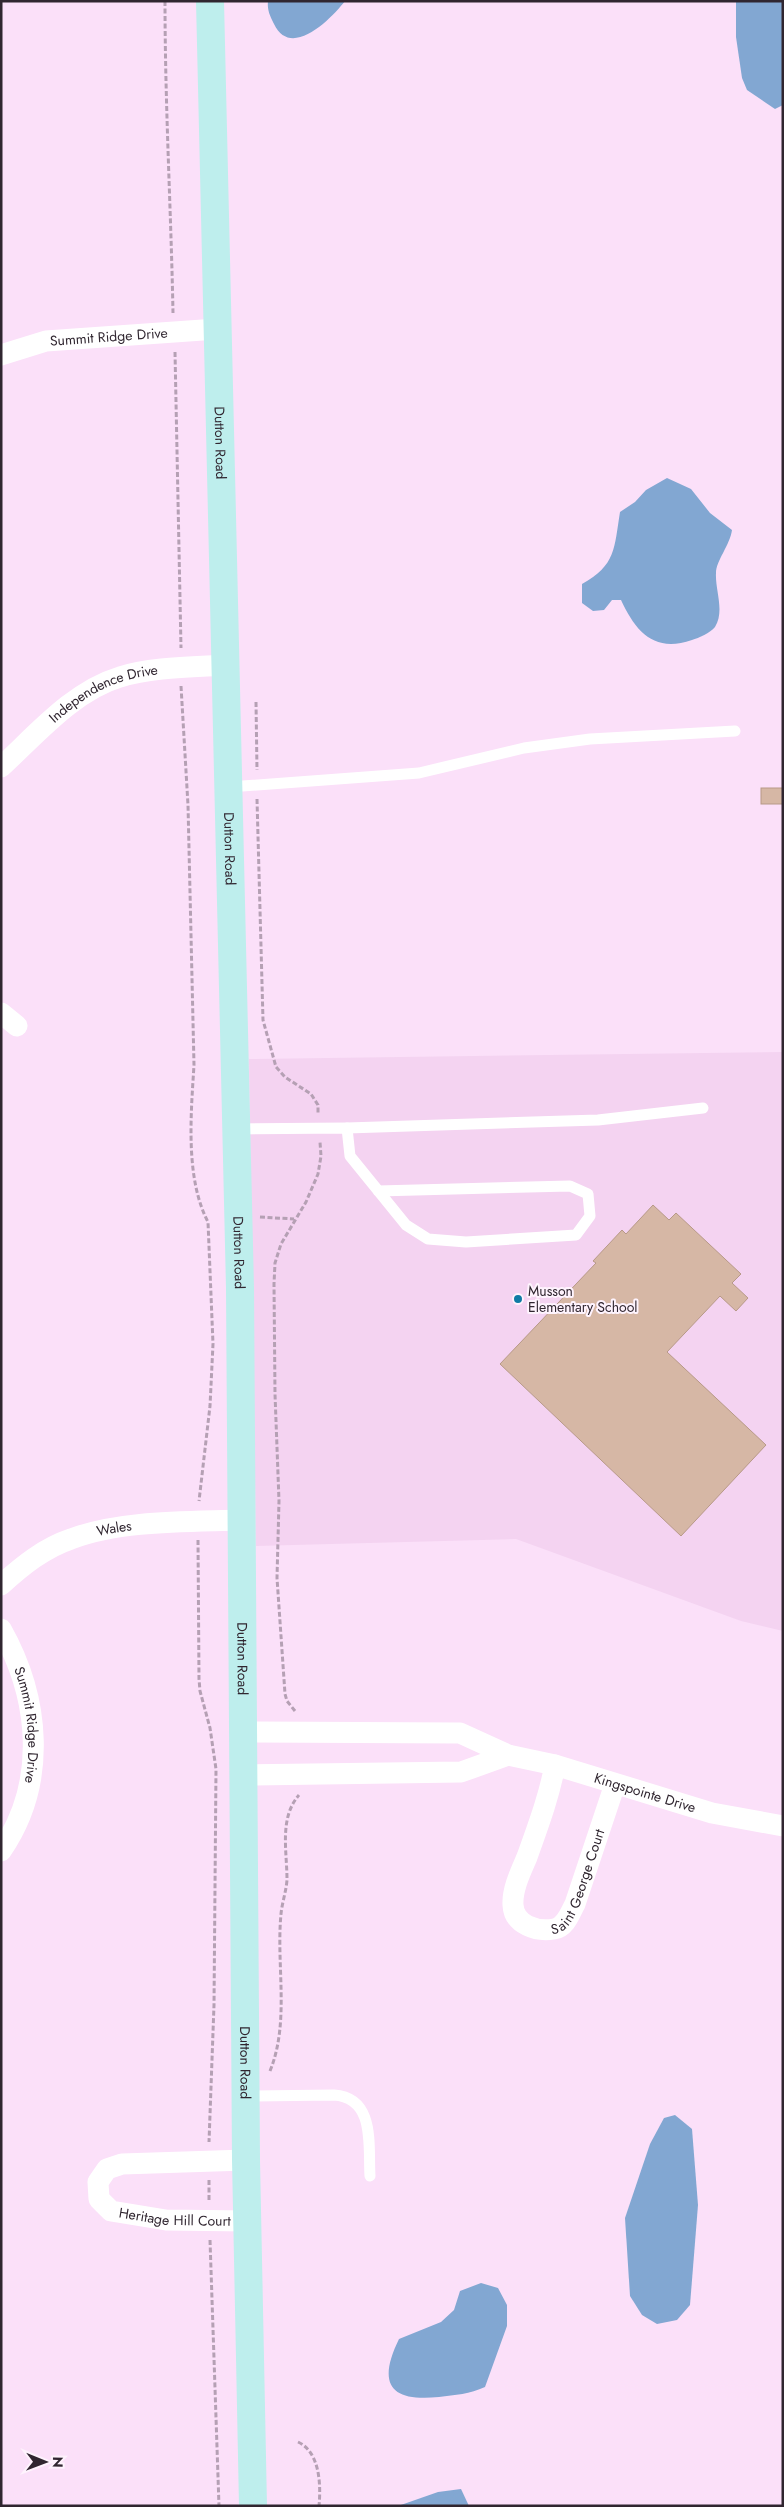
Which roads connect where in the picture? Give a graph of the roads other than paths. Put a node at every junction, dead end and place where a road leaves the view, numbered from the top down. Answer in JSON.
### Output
{"nodes":[{"id":1,"x":210,"y":1,"type":"edge"},
{"id":2,"x":217,"y":329,"type":"junction"},
{"id":3,"x":1,"y":356,"type":"edge"},
{"id":4,"x":227,"y":665,"type":"junction"},
{"id":5,"x":735,"y":731,"type":"dead end"},
{"id":6,"x":1,"y":767,"type":"edge"},
{"id":7,"x":230,"y":787,"type":"junction"},
{"id":8,"x":704,"y":1108,"type":"dead end"},
{"id":9,"x":347,"y":1128,"type":"junction"},
{"id":10,"x":237,"y":1129,"type":"junction"},
{"id":11,"x":378,"y":1191,"type":"junction"},
{"id":12,"x":242,"y":1520,"type":"junction"},
{"id":13,"x":1,"y":1585,"type":"edge"},
{"id":14,"x":1,"y":1628,"type":"edge"},
{"id":15,"x":244,"y":1732,"type":"junction"},
{"id":16,"x":508,"y":1754,"type":"junction"},
{"id":17,"x":555,"y":1765,"type":"junction"},
{"id":18,"x":245,"y":1775,"type":"junction"},
{"id":19,"x":616,"y":1784,"type":"junction"},
{"id":20,"x":783,"y":1826,"type":"edge"},
{"id":21,"x":1,"y":1851,"type":"edge"},
{"id":22,"x":252,"y":2096,"type":"junction"},
{"id":23,"x":246,"y":2160,"type":"junction"},
{"id":24,"x":370,"y":2176,"type":"dead end"},
{"id":25,"x":247,"y":2221,"type":"junction"},
{"id":26,"x":253,"y":2506,"type":"edge"}],
"edges":[{"from":1,"to":2,"type":"street","name":"Dutton Road"},
{"from":2,"to":3,"type":"street","name":"Summit Ridge Drive"},
{"from":2,"to":4,"type":"street","name":"Dutton Road"},
{"from":4,"to":6,"type":"street","name":"Independence Drive"},
{"from":4,"to":7,"type":"street","name":"Dutton Road"},
{"from":5,"to":7,"type":"lane"},
{"from":7,"to":10,"type":"street","name":"Dutton Road"},
{"from":8,"to":9,"type":"lane"},
{"from":9,"to":10,"type":"lane"},
{"from":9,"to":11,"type":"lane"},
{"from":10,"to":12,"type":"street","name":"Dutton Road"},
{"from":11,"to":11,"type":"lane"},
{"from":12,"to":13,"type":"street","name":"Wales"},
{"from":12,"to":15,"type":"street","name":"Dutton Road"},
{"from":14,"to":21,"type":"street","name":"Summit Ridge Drive"},
{"from":15,"to":16,"type":"street","name":"Kingspointe Drive"},
{"from":15,"to":18,"type":"street","name":"Dutton Road"},
{"from":16,"to":17,"type":"street","name":"Kingspointe Drive"},
{"from":16,"to":18,"type":"street"},
{"from":17,"to":19,"type":"street","name":"Kingspointe Drive"},
{"from":17,"to":19,"type":"street","name":"Saint George Court"},
{"from":18,"to":22,"type":"street","name":"Dutton Road"},
{"from":19,"to":20,"type":"street","name":"Kingspointe Drive"},
{"from":22,"to":23,"type":"street","name":"Dutton Road"},
{"from":22,"to":24,"type":"lane"},
{"from":23,"to":25,"type":"street","name":"Dutton Road"},
{"from":23,"to":25,"type":"street","name":"Heritage Hill Court"},
{"from":25,"to":26,"type":"street","name":"Dutton Road"}]}
